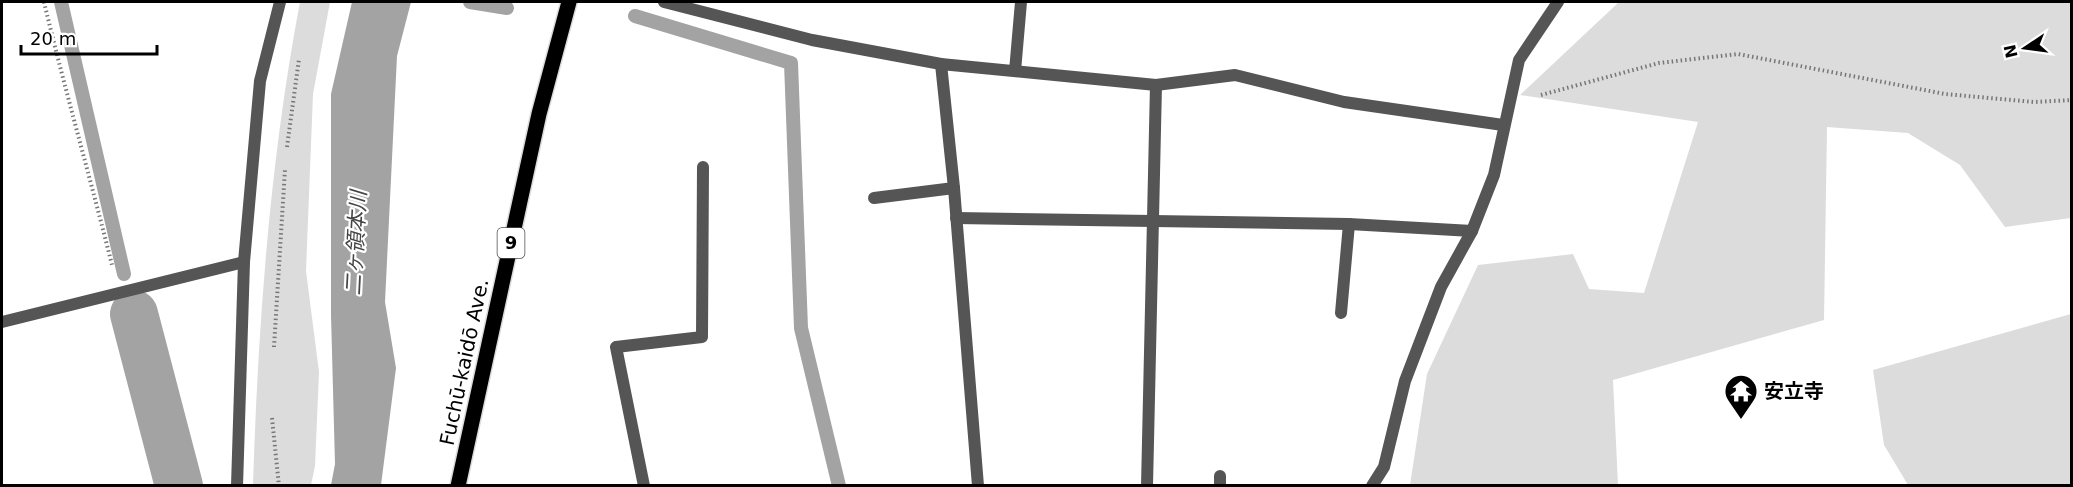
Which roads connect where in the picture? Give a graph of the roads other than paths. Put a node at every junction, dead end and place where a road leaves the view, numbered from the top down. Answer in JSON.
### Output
{"nodes":[{"id":1,"x":280,"y":2,"type":"edge"},
{"id":2,"x":569,"y":2,"type":"edge"},
{"id":3,"x":664,"y":2,"type":"edge"},
{"id":4,"x":1021,"y":2,"type":"edge"},
{"id":5,"x":1558,"y":2,"type":"edge"},
{"id":6,"x":941,"y":64,"type":"junction"},
{"id":7,"x":1015,"y":71,"type":"junction"},
{"id":8,"x":1156,"y":85,"type":"junction"},
{"id":9,"x":1503,"y":125,"type":"junction"},
{"id":10,"x":703,"y":167,"type":"dead end"},
{"id":11,"x":954,"y":188,"type":"junction"},
{"id":12,"x":874,"y":198,"type":"dead end"},
{"id":13,"x":956,"y":218,"type":"junction"},
{"id":14,"x":1153,"y":221,"type":"junction"},
{"id":15,"x":1349,"y":224,"type":"junction"},
{"id":16,"x":1472,"y":231,"type":"junction"},
{"id":17,"x":244,"y":262,"type":"junction"},
{"id":18,"x":1341,"y":313,"type":"dead end"},
{"id":19,"x":2,"y":322,"type":"edge"},
{"id":20,"x":237,"y":486,"type":"edge"},
{"id":21,"x":458,"y":486,"type":"edge"},
{"id":22,"x":644,"y":486,"type":"edge"},
{"id":23,"x":978,"y":486,"type":"edge"},
{"id":24,"x":1147,"y":486,"type":"edge"},
{"id":25,"x":1372,"y":486,"type":"edge"}],
"edges":[{"from":1,"to":17,"type":"street"},
{"from":2,"to":21,"type":"main road","name":"Fuchū-kaidō Ave.","number":"9"},
{"from":3,"to":6,"type":"street"},
{"from":4,"to":7,"type":"street"},
{"from":5,"to":9,"type":"street"},
{"from":6,"to":7,"type":"street"},
{"from":6,"to":11,"type":"street"},
{"from":7,"to":8,"type":"street"},
{"from":8,"to":9,"type":"street"},
{"from":8,"to":14,"type":"street"},
{"from":9,"to":16,"type":"street"},
{"from":10,"to":22,"type":"street"},
{"from":11,"to":12,"type":"street"},
{"from":11,"to":13,"type":"street"},
{"from":13,"to":14,"type":"street"},
{"from":13,"to":23,"type":"street"},
{"from":14,"to":15,"type":"street"},
{"from":14,"to":24,"type":"street"},
{"from":15,"to":16,"type":"street"},
{"from":15,"to":18,"type":"street"},
{"from":16,"to":25,"type":"street"},
{"from":17,"to":19,"type":"street"},
{"from":17,"to":20,"type":"street"}]}
